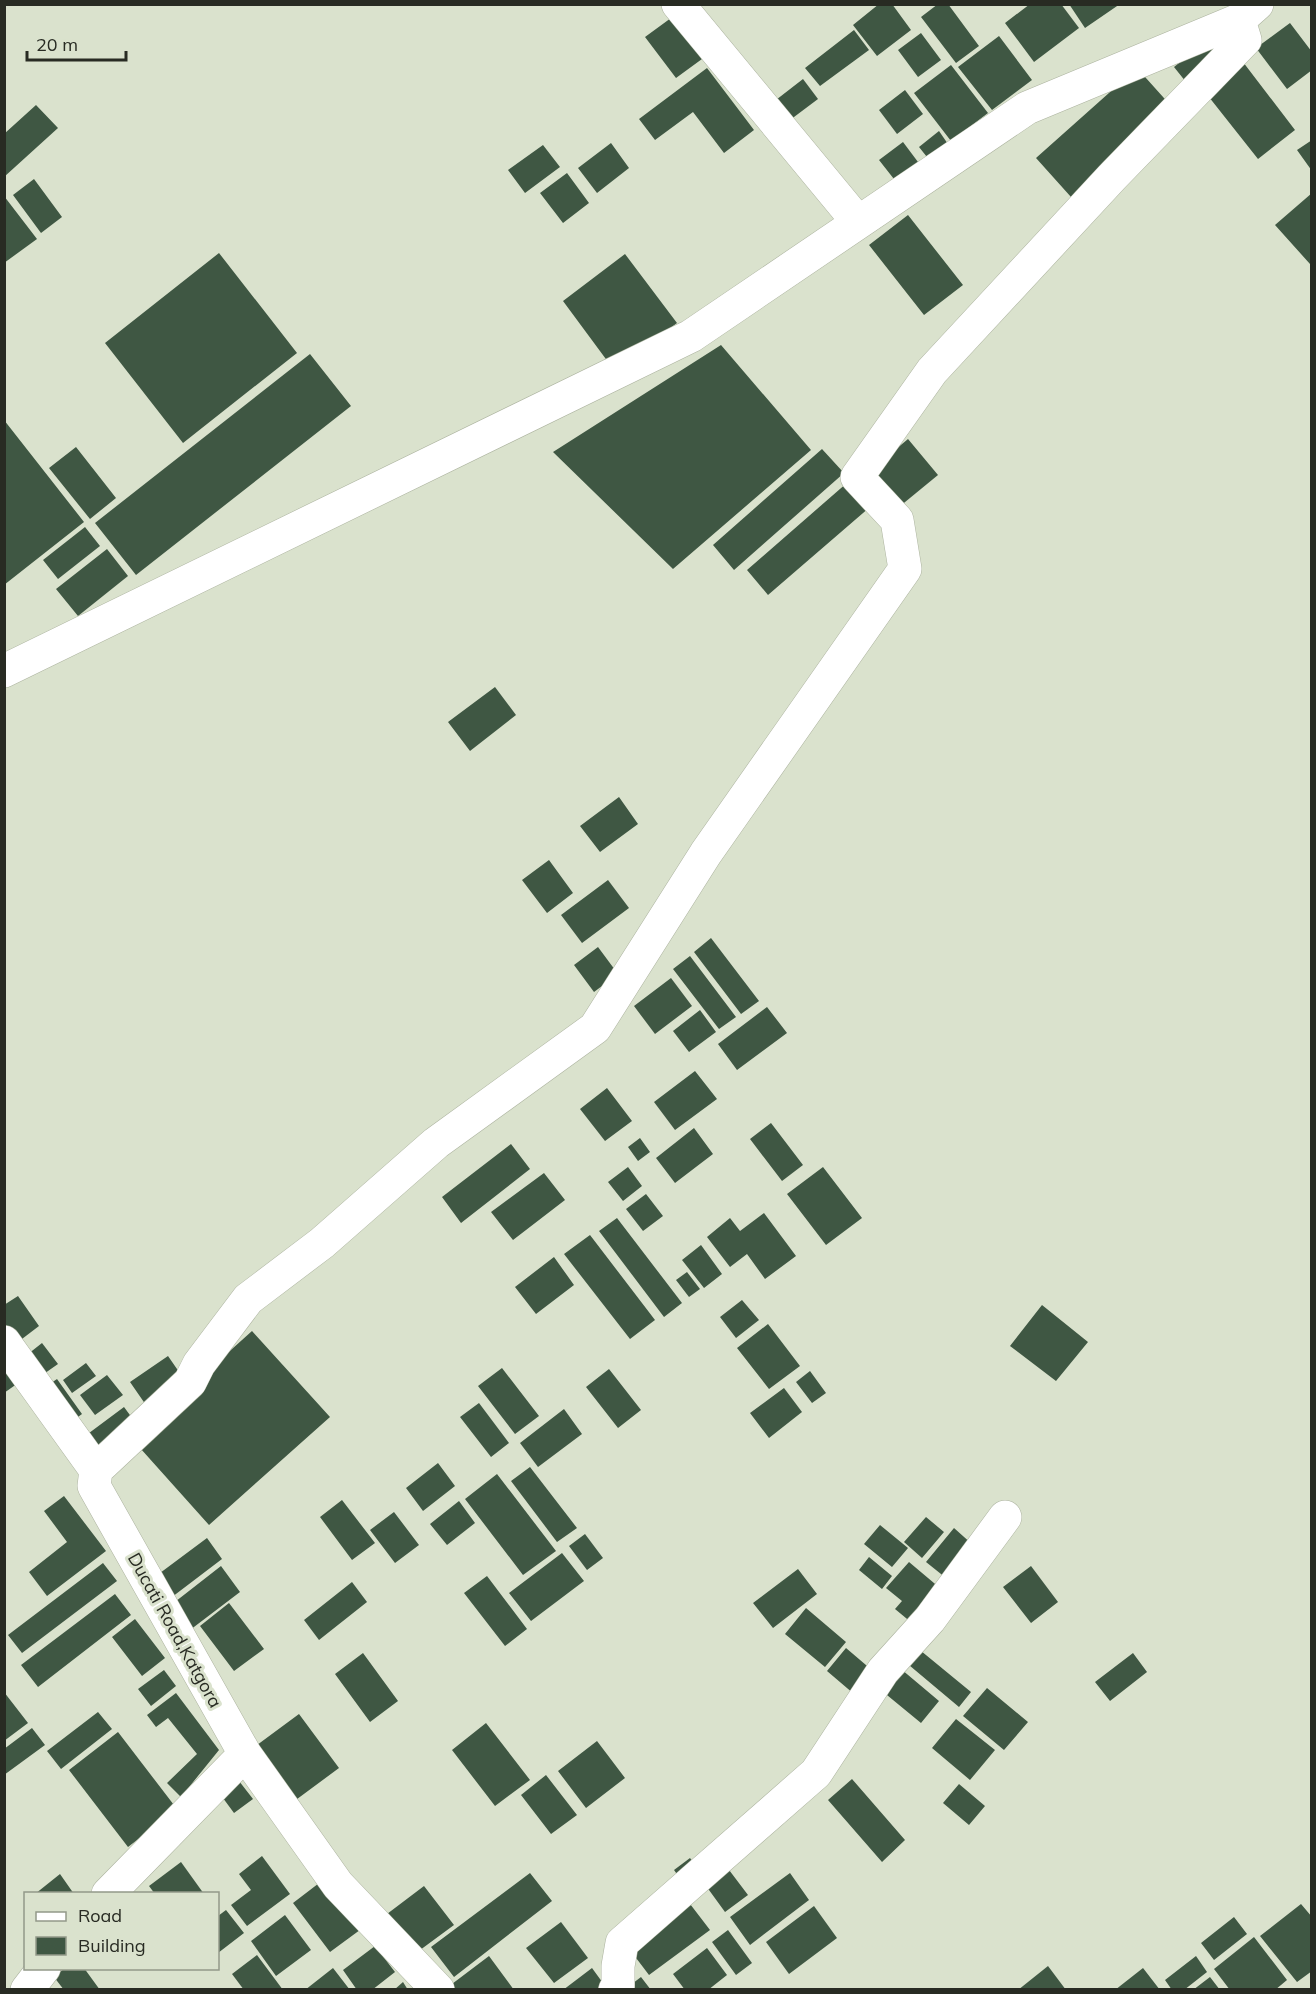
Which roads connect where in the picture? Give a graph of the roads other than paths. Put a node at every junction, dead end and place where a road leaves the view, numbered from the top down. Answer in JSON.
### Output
{"nodes":[{"id":1,"x":678,"y":4,"type":"edge"},
{"id":2,"x":1248,"y":12,"type":"edge"},
{"id":3,"x":858,"y":222,"type":"junction"},
{"id":4,"x":4,"y":671,"type":"edge"},
{"id":5,"x":4,"y":1342,"type":"edge"},
{"id":6,"x":96,"y":1470,"type":"junction"},
{"id":7,"x":1005,"y":1517,"type":"dead end"},
{"id":8,"x":245,"y":1754,"type":"junction"},
{"id":9,"x":109,"y":1892,"type":"edge"},
{"id":10,"x":42,"y":1970,"type":"edge"},
{"id":11,"x":27,"y":1989,"type":"edge"},
{"id":12,"x":438,"y":1989,"type":"edge"},
{"id":13,"x":615,"y":1989,"type":"edge"}],
"edges":[{"from":1,"to":3,"type":"street"},
{"from":2,"to":3,"type":"street"},
{"from":2,"to":6,"type":"street"},
{"from":3,"to":4,"type":"street"},
{"from":5,"to":6,"type":"street","name":"Ducati Road,Katgora"},
{"from":6,"to":8,"type":"street","name":"Ducati Road,Katgora"},
{"from":7,"to":13,"type":"street"},
{"from":8,"to":9,"type":"street"},
{"from":8,"to":12,"type":"street","name":"Ducati Road,Katgora"},
{"from":10,"to":11,"type":"street"}]}
